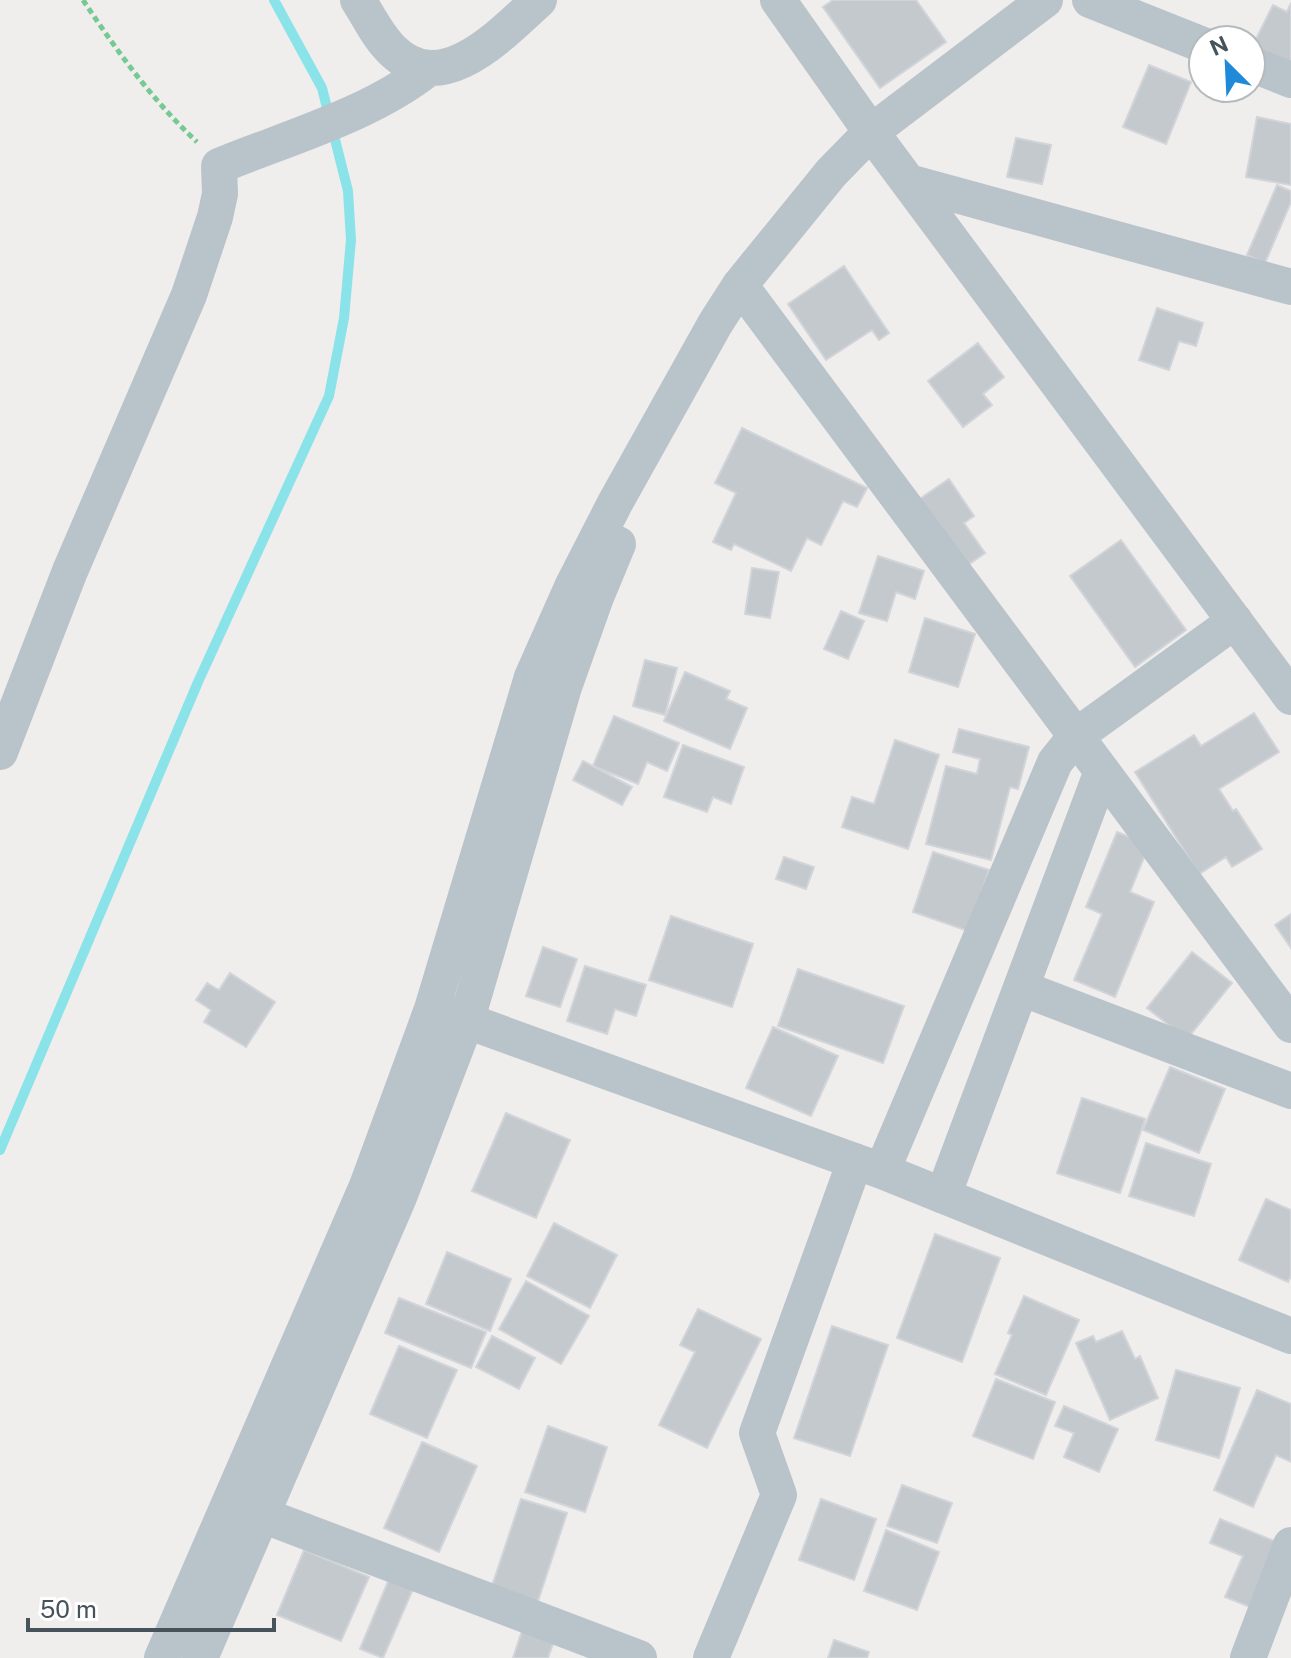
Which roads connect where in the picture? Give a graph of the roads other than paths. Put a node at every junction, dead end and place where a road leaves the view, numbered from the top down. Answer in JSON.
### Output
{"nodes":[{"id":1,"x":358,"y":0,"type":"edge"},
{"id":2,"x":539,"y":0,"type":"edge"},
{"id":3,"x":778,"y":0,"type":"edge"},
{"id":4,"x":1045,"y":0,"type":"edge"},
{"id":5,"x":1090,"y":0,"type":"edge"},
{"id":6,"x":1187,"y":39,"type":"edge"},
{"id":7,"x":428,"y":69,"type":"junction"},
{"id":8,"x":1267,"y":70,"type":"edge"},
{"id":9,"x":1291,"y":80,"type":"edge"},
{"id":10,"x":871,"y":132,"type":"junction"},
{"id":11,"x":909,"y":182,"type":"junction"},
{"id":12,"x":740,"y":285,"type":"junction"},
{"id":13,"x":1291,"y":287,"type":"edge"},
{"id":14,"x":672,"y":405,"type":"junction"},
{"id":15,"x":1235,"y":621,"type":"junction"},
{"id":16,"x":1285,"y":676,"type":"edge"},
{"id":17,"x":1076,"y":736,"type":"junction"},
{"id":18,"x":0,"y":752,"type":"edge"},
{"id":19,"x":1102,"y":771,"type":"junction"},
{"id":20,"x":1021,"y":988,"type":"junction"},
{"id":21,"x":432,"y":1009,"type":"junction"},
{"id":22,"x":467,"y":1019,"type":"junction"},
{"id":23,"x":1291,"y":1025,"type":"edge"},
{"id":24,"x":1291,"y":1091,"type":"edge"},
{"id":25,"x":868,"y":1166,"type":"junction"},
{"id":26,"x":943,"y":1196,"type":"junction"},
{"id":27,"x":1291,"y":1336,"type":"edge"},
{"id":28,"x":262,"y":1515,"type":"junction"},
{"id":29,"x":1291,"y":1545,"type":"edge"},
{"id":30,"x":162,"y":1658,"type":"edge"},
{"id":31,"x":200,"y":1658,"type":"edge"},
{"id":32,"x":639,"y":1658,"type":"edge"},
{"id":33,"x":711,"y":1658,"type":"edge"},
{"id":34,"x":1248,"y":1658,"type":"edge"}],
"edges":[{"from":1,"to":7,"type":"street"},
{"from":2,"to":7,"type":"street"},
{"from":3,"to":10,"type":"street"},
{"from":4,"to":10,"type":"street"},
{"from":5,"to":6,"type":"street"},
{"from":7,"to":18,"type":"street"},
{"from":8,"to":9,"type":"street"},
{"from":10,"to":11,"type":"street"},
{"from":10,"to":12,"type":"street"},
{"from":11,"to":13,"type":"street"},
{"from":11,"to":15,"type":"street"},
{"from":12,"to":14,"type":"street"},
{"from":12,"to":17,"type":"street"},
{"from":14,"to":21,"type":"street"},
{"from":14,"to":22,"type":"street"},
{"from":15,"to":16,"type":"street"},
{"from":15,"to":17,"type":"street"},
{"from":17,"to":19,"type":"street"},
{"from":17,"to":25,"type":"street"},
{"from":19,"to":20,"type":"street"},
{"from":19,"to":23,"type":"street"},
{"from":20,"to":24,"type":"street"},
{"from":20,"to":26,"type":"street"},
{"from":21,"to":22,"type":"street"},
{"from":21,"to":30,"type":"street"},
{"from":22,"to":25,"type":"street"},
{"from":22,"to":28,"type":"street"},
{"from":25,"to":26,"type":"street"},
{"from":25,"to":33,"type":"street"},
{"from":26,"to":27,"type":"street"},
{"from":28,"to":31,"type":"street"},
{"from":28,"to":32,"type":"street"},
{"from":29,"to":34,"type":"street"}]}
